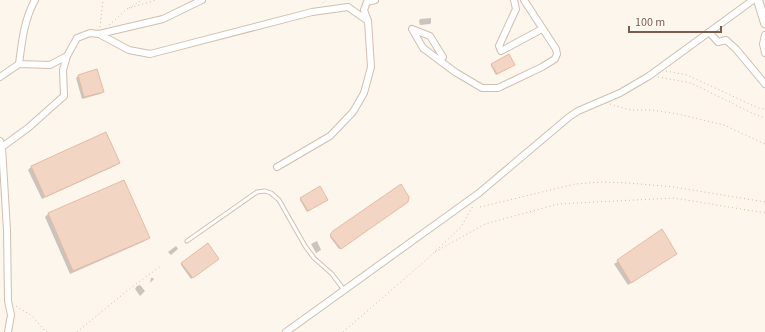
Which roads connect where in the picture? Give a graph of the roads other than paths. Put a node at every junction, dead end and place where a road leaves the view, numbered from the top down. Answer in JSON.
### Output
{"nodes":[{"id":1,"x":35,"y":0,"type":"edge"},
{"id":2,"x":202,"y":0,"type":"edge"},
{"id":3,"x":375,"y":0,"type":"edge"},
{"id":4,"x":514,"y":0,"type":"edge"},
{"id":5,"x":524,"y":0,"type":"edge"},
{"id":6,"x":753,"y":0,"type":"edge"},
{"id":7,"x":758,"y":0,"type":"edge"},
{"id":8,"x":368,"y":21,"type":"junction"},
{"id":9,"x":765,"y":23,"type":"edge"},
{"id":10,"x":542,"y":29,"type":"junction"},
{"id":11,"x":709,"y":32,"type":"junction"},
{"id":12,"x":99,"y":34,"type":"junction"},
{"id":13,"x":765,"y":35,"type":"edge"},
{"id":14,"x":765,"y":53,"type":"edge"},
{"id":15,"x":67,"y":56,"type":"junction"},
{"id":16,"x":444,"y":57,"type":"dead end"},
{"id":17,"x":19,"y":64,"type":"junction"},
{"id":18,"x":0,"y":77,"type":"edge"},
{"id":19,"x":765,"y":84,"type":"edge"},
{"id":20,"x":1,"y":144,"type":"edge"},
{"id":21,"x":277,"y":167,"type":"dead end"},
{"id":22,"x":187,"y":241,"type":"dead end"},
{"id":23,"x":344,"y":290,"type":"junction"},
{"id":24,"x":8,"y":332,"type":"edge"},
{"id":25,"x":286,"y":332,"type":"edge"}],
"edges":[{"from":1,"to":17,"type":"street"},
{"from":2,"to":12,"type":"street"},
{"from":3,"to":8,"type":"street"},
{"from":4,"to":10,"type":"street"},
{"from":5,"to":10,"type":"street"},
{"from":6,"to":11,"type":"street"},
{"from":7,"to":9,"type":"street"},
{"from":8,"to":12,"type":"street"},
{"from":8,"to":21,"type":"street"},
{"from":10,"to":16,"type":"street"},
{"from":11,"to":19,"type":"street"},
{"from":11,"to":23,"type":"street"},
{"from":12,"to":15,"type":"street"},
{"from":13,"to":14,"type":"street"},
{"from":15,"to":17,"type":"street"},
{"from":15,"to":20,"type":"street"},
{"from":17,"to":18,"type":"street"},
{"from":20,"to":24,"type":"street"},
{"from":22,"to":23,"type":"lane"},
{"from":23,"to":25,"type":"street"}]}
